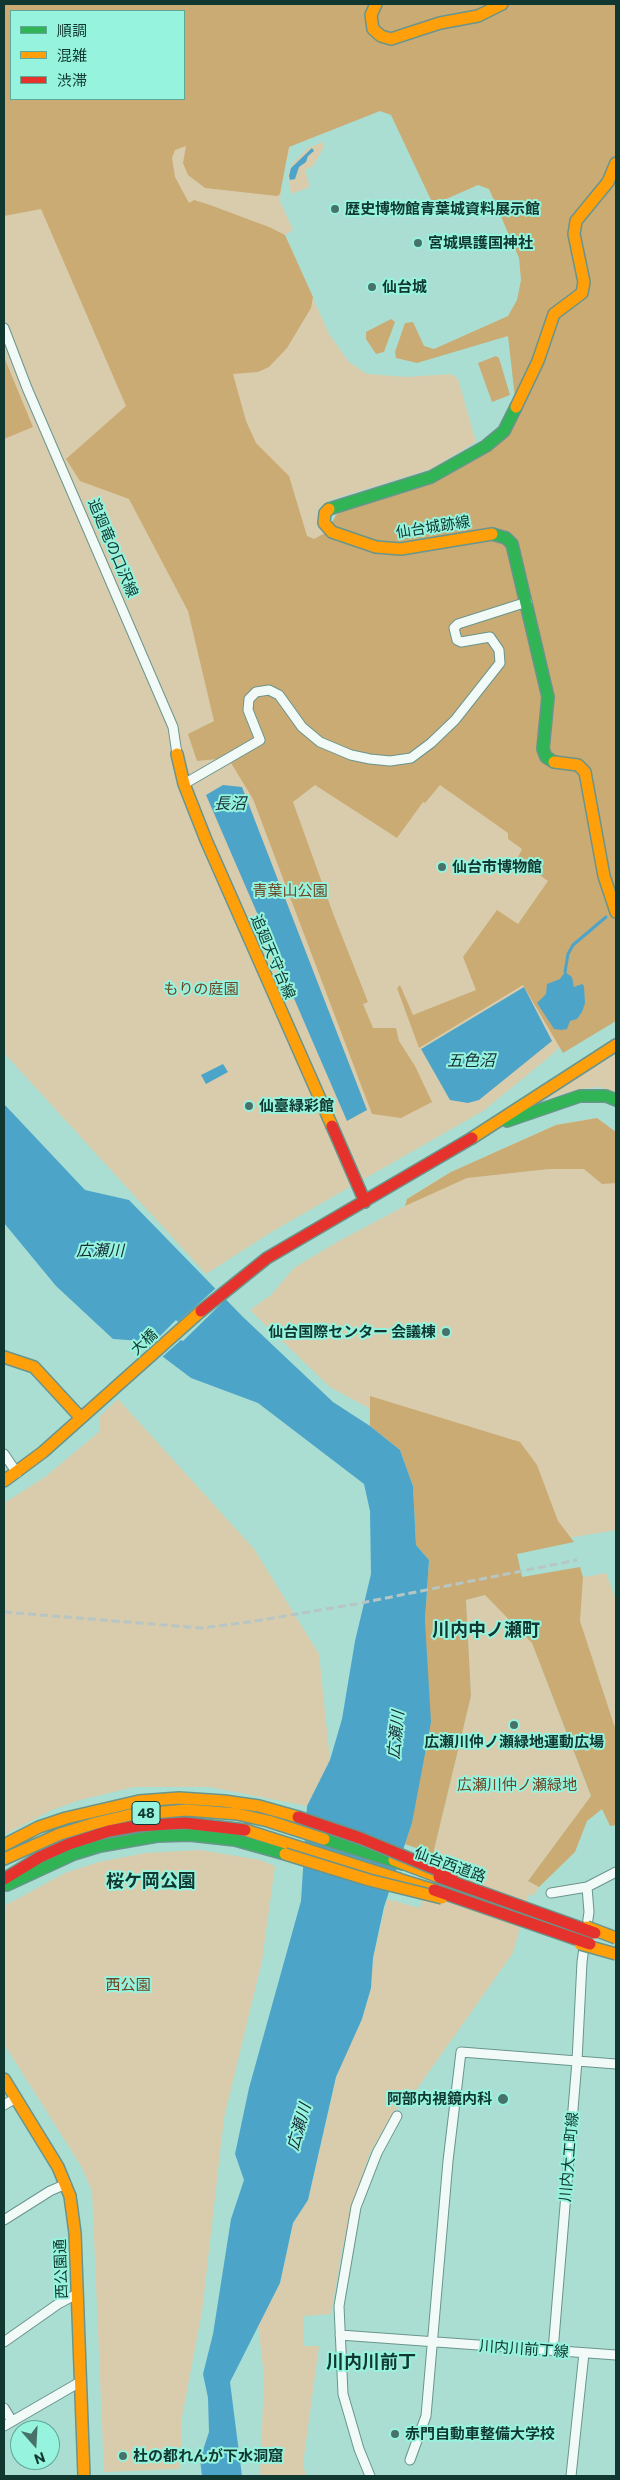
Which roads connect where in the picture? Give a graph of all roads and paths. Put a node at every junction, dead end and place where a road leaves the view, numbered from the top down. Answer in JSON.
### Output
{"nodes":[{"id":1,"x":376,"y":4,"type":"edge"},
{"id":2,"x":502,"y":4,"type":"edge"},
{"id":3,"x":616,"y":163,"type":"edge"},
{"id":4,"x":4,"y":328,"type":"edge"},
{"id":5,"x":527,"y":602,"type":"junction"},
{"id":6,"x":177,"y":754,"type":"joint"},
{"id":7,"x":184,"y":784,"type":"junction"},
{"id":8,"x":616,"y":912,"type":"edge"},
{"id":9,"x":616,"y":1045,"type":"edge"},
{"id":10,"x":616,"y":1100,"type":"edge"},
{"id":11,"x":493,"y":1126,"type":"junction"},
{"id":12,"x":365,"y":1202,"type":"junction"},
{"id":13,"x":4,"y":1358,"type":"edge"},
{"id":14,"x":84,"y":1415,"type":"junction"},
{"id":15,"x":4,"y":1454,"type":"edge"},
{"id":16,"x":17,"y":1473,"type":"junction"},
{"id":17,"x":4,"y":1481,"type":"edge"},
{"id":18,"x":296,"y":1822,"type":"junction"},
{"id":19,"x":4,"y":1845,"type":"edge"},
{"id":20,"x":287,"y":1849,"type":"junction"},
{"id":21,"x":4,"y":1859,"type":"edge"},
{"id":22,"x":616,"y":1872,"type":"edge"},
{"id":23,"x":4,"y":1879,"type":"edge"},
{"id":24,"x":587,"y":1886,"type":"junction"},
{"id":25,"x":4,"y":1887,"type":"edge"},
{"id":26,"x":551,"y":1893,"type":"dead end"},
{"id":27,"x":596,"y":1933,"type":"dead end"},
{"id":28,"x":616,"y":1938,"type":"edge"},
{"id":29,"x":590,"y":1944,"type":"dead end"},
{"id":30,"x":616,"y":1954,"type":"edge"},
{"id":31,"x":577,"y":2061,"type":"junction"},
{"id":32,"x":616,"y":2064,"type":"edge"},
{"id":33,"x":4,"y":2079,"type":"edge"},
{"id":34,"x":16,"y":2098,"type":"junction"},
{"id":35,"x":4,"y":2106,"type":"edge"},
{"id":36,"x":397,"y":2116,"type":"dead end"},
{"id":37,"x":66,"y":2184,"type":"junction"},
{"id":38,"x":4,"y":2220,"type":"edge"},
{"id":39,"x":77,"y":2294,"type":"junction"},
{"id":40,"x":340,"y":2335,"type":"junction"},
{"id":41,"x":4,"y":2342,"type":"edge"},
{"id":42,"x":432,"y":2343,"type":"junction"},
{"id":43,"x":553,"y":2351,"type":"junction"},
{"id":44,"x":584,"y":2353,"type":"junction"},
{"id":45,"x":616,"y":2356,"type":"edge"},
{"id":46,"x":80,"y":2382,"type":"junction"},
{"id":47,"x":4,"y":2408,"type":"edge"},
{"id":48,"x":8,"y":2423,"type":"edge"},
{"id":49,"x":410,"y":2460,"type":"dead end"},
{"id":50,"x":84,"y":2476,"type":"edge"},
{"id":51,"x":370,"y":2476,"type":"edge"},
{"id":52,"x":571,"y":2476,"type":"edge"}],
"edges":[{"from":1,"to":2,"type":"main road"},
{"from":3,"to":5,"type":"main road","name":"仙台城跡線"},
{"from":4,"to":6,"type":"street","name":"追廻竜の口沢線"},
{"from":5,"to":7,"type":"street"},
{"from":5,"to":8,"type":"main road","name":"仙台城跡線"},
{"from":6,"to":7,"type":"main road","name":"追廻竜の口沢線"},
{"from":7,"to":12,"type":"main road","name":"追廻天守台線"},
{"from":9,"to":11,"type":"main road"},
{"from":10,"to":11,"type":"main road"},
{"from":11,"to":12,"type":"main road","name":"大橋"},
{"from":12,"to":14,"type":"main road","name":"大橋"},
{"from":13,"to":14,"type":"main road"},
{"from":14,"to":16,"type":"main road","name":"大橋"},
{"from":15,"to":16,"type":"street"},
{"from":16,"to":17,"type":"main road","name":"大橋"},
{"from":18,"to":19,"type":"main road"},
{"from":18,"to":21,"type":"main road","number":"48"},
{"from":18,"to":27,"type":"main road","name":"仙台西道路","number":"48","bridge":true},
{"from":18,"to":28,"type":"main road","bridge":true},
{"from":20,"to":23,"type":"main road","number":"48"},
{"from":20,"to":25,"type":"main road"},
{"from":20,"to":29,"type":"main road","name":"仙台西道路","number":"48","bridge":true},
{"from":20,"to":30,"type":"main road","bridge":true},
{"from":22,"to":24,"type":"street"},
{"from":24,"to":26,"type":"street"},
{"from":24,"to":31,"type":"street","name":"川内大工町線"},
{"from":31,"to":32,"type":"street"},
{"from":31,"to":42,"type":"street"},
{"from":31,"to":43,"type":"street","name":"川内大工町線"},
{"from":33,"to":34,"type":"main road","name":"西公園通"},
{"from":34,"to":35,"type":"street"},
{"from":34,"to":37,"type":"main road","name":"西公園通"},
{"from":36,"to":40,"type":"street"},
{"from":37,"to":38,"type":"street"},
{"from":37,"to":39,"type":"main road","name":"西公園通"},
{"from":39,"to":41,"type":"street"},
{"from":39,"to":46,"type":"main road","name":"西公園通"},
{"from":40,"to":42,"type":"street","name":"川内川前丁線"},
{"from":40,"to":51,"type":"street"},
{"from":42,"to":43,"type":"street","name":"川内川前丁線"},
{"from":42,"to":49,"type":"street"},
{"from":43,"to":44,"type":"street","name":"川内川前丁線"},
{"from":44,"to":45,"type":"street","name":"川内川前丁線"},
{"from":44,"to":52,"type":"street"},
{"from":46,"to":48,"type":"street"},
{"from":46,"to":50,"type":"main road","name":"西公園通"},
{"from":47,"to":48,"type":"street"}]}
